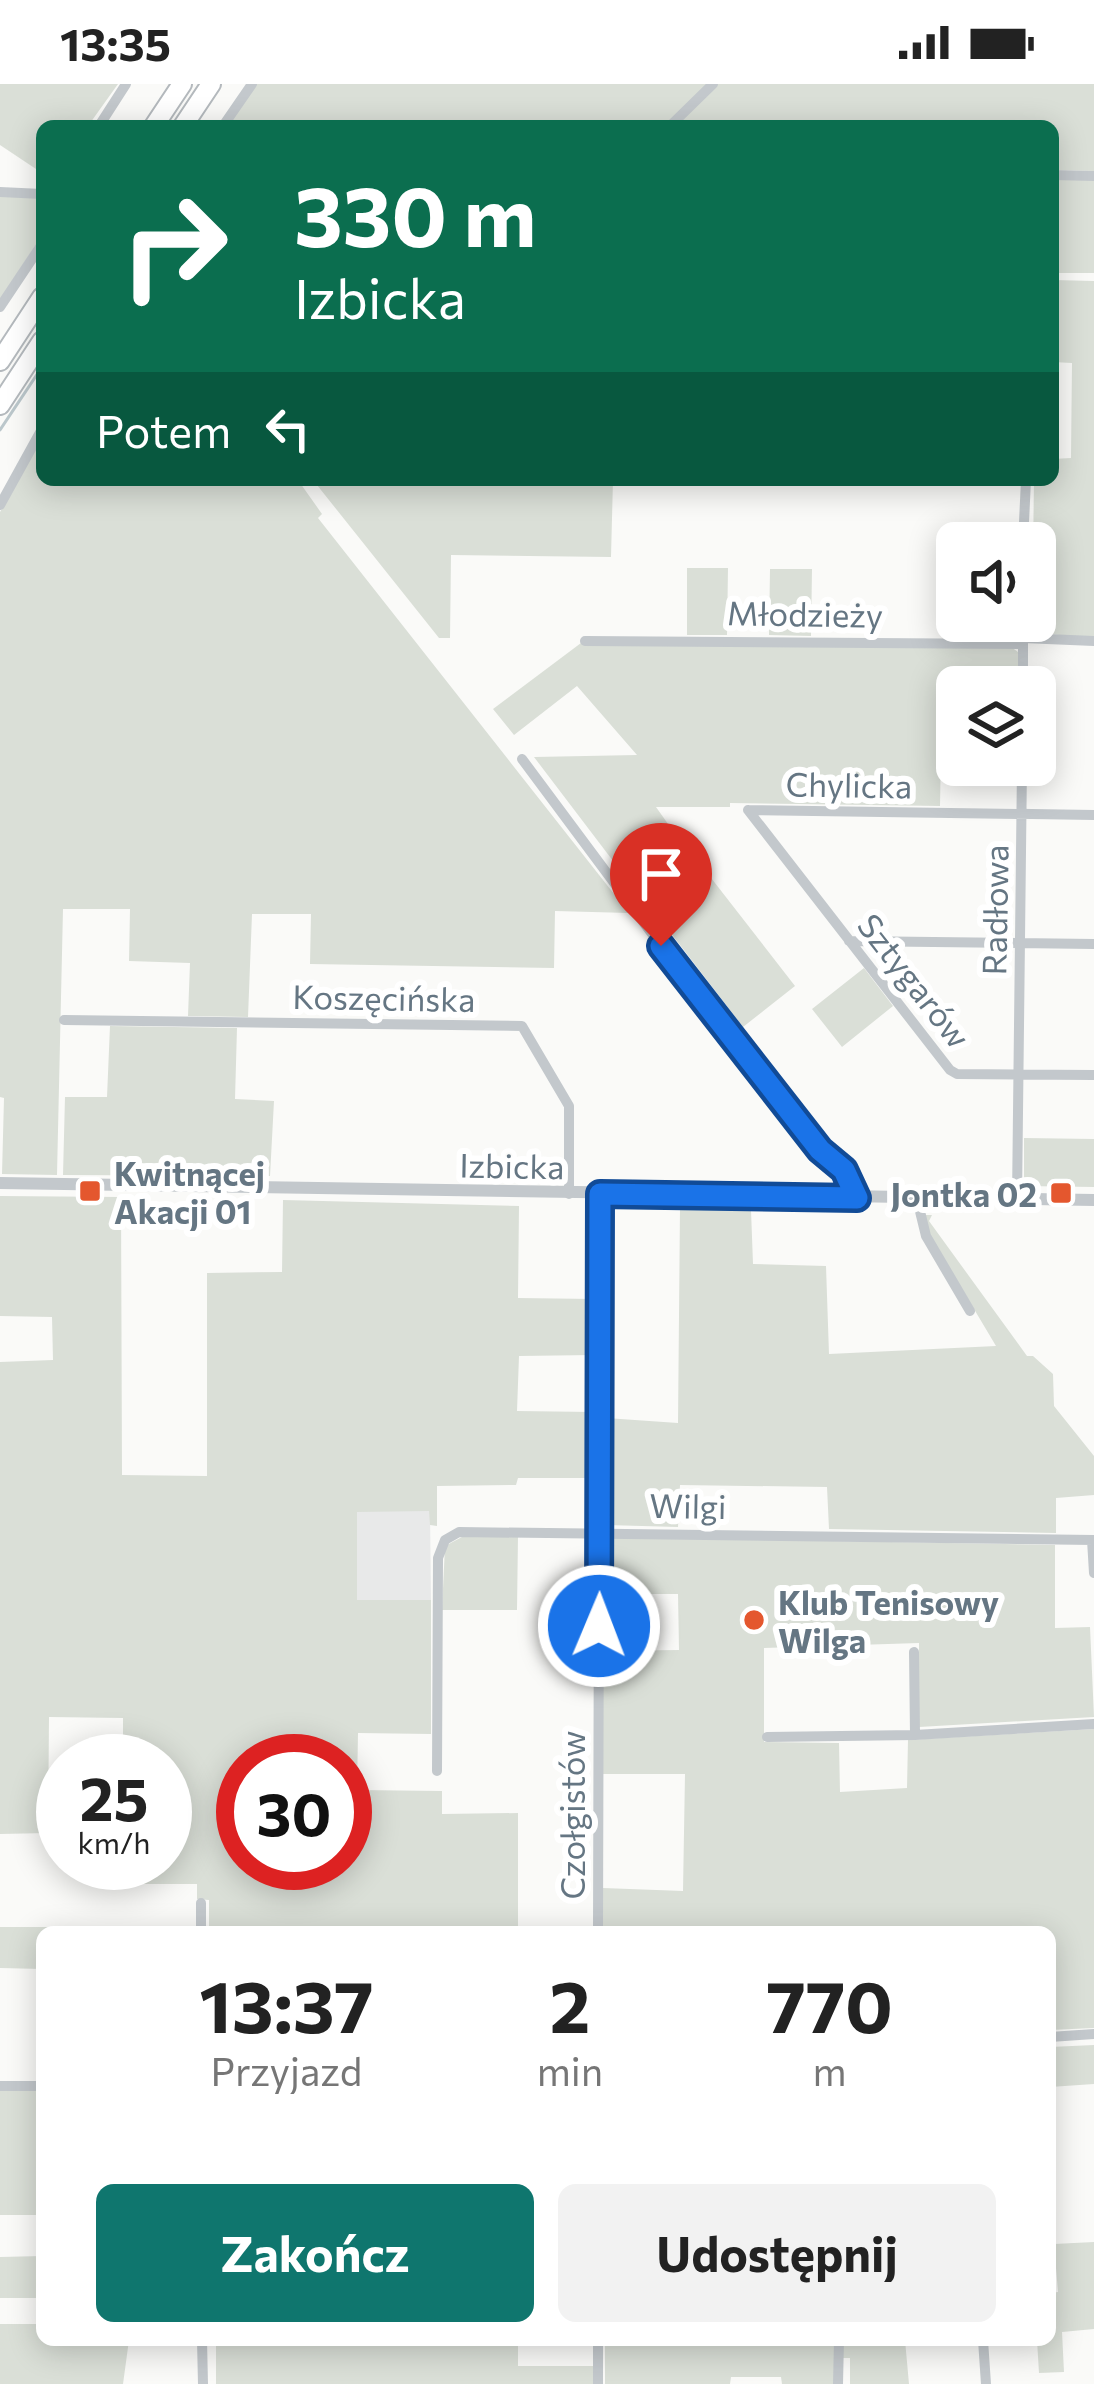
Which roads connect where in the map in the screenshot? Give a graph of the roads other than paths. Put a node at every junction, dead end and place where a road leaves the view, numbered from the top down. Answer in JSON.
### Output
{"nodes":[{"id":1,"x":126,"y":84,"type":"edge"},
{"id":2,"x":182,"y":84,"type":"edge"},
{"id":3,"x":211,"y":84,"type":"edge"},
{"id":4,"x":251,"y":84,"type":"edge"},
{"id":5,"x":713,"y":84,"type":"edge"},
{"id":6,"x":102,"y":120,"type":"edge"},
{"id":7,"x":158,"y":120,"type":"edge"},
{"id":8,"x":187,"y":120,"type":"edge"},
{"id":9,"x":227,"y":120,"type":"edge"},
{"id":10,"x":676,"y":120,"type":"edge"},
{"id":11,"x":1059,"y":175,"type":"edge"},
{"id":12,"x":1094,"y":176,"type":"edge"},
{"id":13,"x":0,"y":193,"type":"edge"},
{"id":14,"x":36,"y":194,"type":"edge"},
{"id":15,"x":36,"y":253,"type":"edge"},
{"id":16,"x":36,"y":306,"type":"edge"},
{"id":17,"x":0,"y":307,"type":"edge"},
{"id":18,"x":36,"y":350,"type":"edge"},
{"id":19,"x":0,"y":361,"type":"edge"},
{"id":20,"x":0,"y":405,"type":"edge"},
{"id":21,"x":36,"y":440,"type":"edge"},
{"id":22,"x":1025,"y":486,"type":"edge"},
{"id":23,"x":0,"y":505,"type":"edge"},
{"id":24,"x":1024,"y":522,"type":"edge"},
{"id":25,"x":585,"y":640,"type":"dead end"},
{"id":26,"x":936,"y":641,"type":"edge"},
{"id":27,"x":1056,"y":641,"type":"edge"},
{"id":28,"x":1094,"y":641,"type":"edge"},
{"id":29,"x":522,"y":759,"type":"dead end"},
{"id":30,"x":1022,"y":786,"type":"edge"},
{"id":31,"x":748,"y":810,"type":"joint"},
{"id":32,"x":1022,"y":814,"type":"junction"},
{"id":33,"x":1094,"y":815,"type":"edge"},
{"id":34,"x":849,"y":941,"type":"junction"},
{"id":35,"x":1021,"y":942,"type":"junction"},
{"id":36,"x":1094,"y":944,"type":"edge"},
{"id":37,"x":64,"y":1020,"type":"dead end"},
{"id":38,"x":1018,"y":1074,"type":"junction"},
{"id":39,"x":1094,"y":1075,"type":"edge"},
{"id":40,"x":0,"y":1183,"type":"edge"},
{"id":41,"x":569,"y":1194,"type":"junction"},
{"id":42,"x":600,"y":1194,"type":"junction"},
{"id":43,"x":857,"y":1198,"type":"junction"},
{"id":44,"x":917,"y":1199,"type":"junction"},
{"id":45,"x":1017,"y":1199,"type":"junction"},
{"id":46,"x":1094,"y":1200,"type":"edge"},
{"id":47,"x":970,"y":1311,"type":"dead end"},
{"id":48,"x":600,"y":1531,"type":"junction"},
{"id":49,"x":1093,"y":1540,"type":"edge"},
{"id":50,"x":1094,"y":1573,"type":"edge"},
{"id":51,"x":914,"y":1652,"type":"dead end"},
{"id":52,"x":1094,"y":1724,"type":"edge"},
{"id":53,"x":915,"y":1735,"type":"junction"},
{"id":54,"x":766,"y":1737,"type":"dead end"},
{"id":55,"x":437,"y":1771,"type":"dead end"},
{"id":56,"x":201,"y":1903,"type":"dead end"},
{"id":57,"x":201,"y":1926,"type":"edge"},
{"id":58,"x":598,"y":1926,"type":"edge"},
{"id":59,"x":1094,"y":2034,"type":"edge"},
{"id":60,"x":1056,"y":2037,"type":"edge"},
{"id":61,"x":0,"y":2086,"type":"edge"},
{"id":62,"x":36,"y":2086,"type":"edge"},
{"id":63,"x":202,"y":2346,"type":"edge"},
{"id":64,"x":598,"y":2346,"type":"edge"},
{"id":65,"x":838,"y":2346,"type":"edge"},
{"id":66,"x":983,"y":2346,"type":"edge"},
{"id":67,"x":203,"y":2384,"type":"edge"},
{"id":68,"x":598,"y":2384,"type":"edge"},
{"id":69,"x":838,"y":2384,"type":"edge"},
{"id":70,"x":986,"y":2384,"type":"edge"}],
"edges":[{"from":1,"to":6,"type":"street"},
{"from":2,"to":7,"type":"highway"},
{"from":3,"to":8,"type":"highway"},
{"from":4,"to":9,"type":"street"},
{"from":5,"to":10,"type":"street"},
{"from":11,"to":12,"type":"street"},
{"from":13,"to":14,"type":"street"},
{"from":15,"to":17,"type":"street"},
{"from":16,"to":19,"type":"highway"},
{"from":18,"to":20,"type":"highway"},
{"from":21,"to":23,"type":"street"},
{"from":22,"to":24,"type":"street"},
{"from":25,"to":26,"type":"street","name":"Młodzieży"},
{"from":27,"to":28,"type":"street","name":"Młodzieży"},
{"from":29,"to":43,"type":"street"},
{"from":30,"to":32,"type":"street","name":"Radłowa"},
{"from":31,"to":32,"type":"street","name":"Chylicka"},
{"from":31,"to":34,"type":"street","name":"Sztygarów"},
{"from":32,"to":33,"type":"street","name":"Chylicka"},
{"from":32,"to":35,"type":"street","name":"Radłowa"},
{"from":34,"to":35,"type":"street"},
{"from":34,"to":38,"type":"street","name":"Sztygarów"},
{"from":35,"to":36,"type":"street"},
{"from":35,"to":38,"type":"street","name":"Radłowa"},
{"from":37,"to":41,"type":"street","name":"Koszęcińska"},
{"from":38,"to":39,"type":"street","name":"Sztygarów"},
{"from":38,"to":45,"type":"street","name":"Radłowa"},
{"from":40,"to":41,"type":"street","name":"Izbicka"},
{"from":41,"to":42,"type":"street","name":"Izbicka"},
{"from":42,"to":43,"type":"street","name":"Izbicka"},
{"from":42,"to":48,"type":"street","name":"Czołgistów"},
{"from":43,"to":44,"type":"street","name":"Izbicka"},
{"from":44,"to":45,"type":"street","name":"Izbicka"},
{"from":44,"to":47,"type":"street"},
{"from":45,"to":46,"type":"street","name":"Izbicka"},
{"from":48,"to":49,"type":"street","name":"Wilgi"},
{"from":48,"to":55,"type":"street","name":"Wilgi"},
{"from":48,"to":58,"type":"street","name":"Czołgistów"},
{"from":49,"to":50,"type":"street"},
{"from":51,"to":53,"type":"street"},
{"from":52,"to":53,"type":"street"},
{"from":53,"to":54,"type":"street"},
{"from":56,"to":57,"type":"street"},
{"from":59,"to":60,"type":"street"},
{"from":61,"to":62,"type":"street"},
{"from":63,"to":67,"type":"street"},
{"from":64,"to":68,"type":"street"},
{"from":65,"to":69,"type":"street"},
{"from":66,"to":70,"type":"street"}]}
